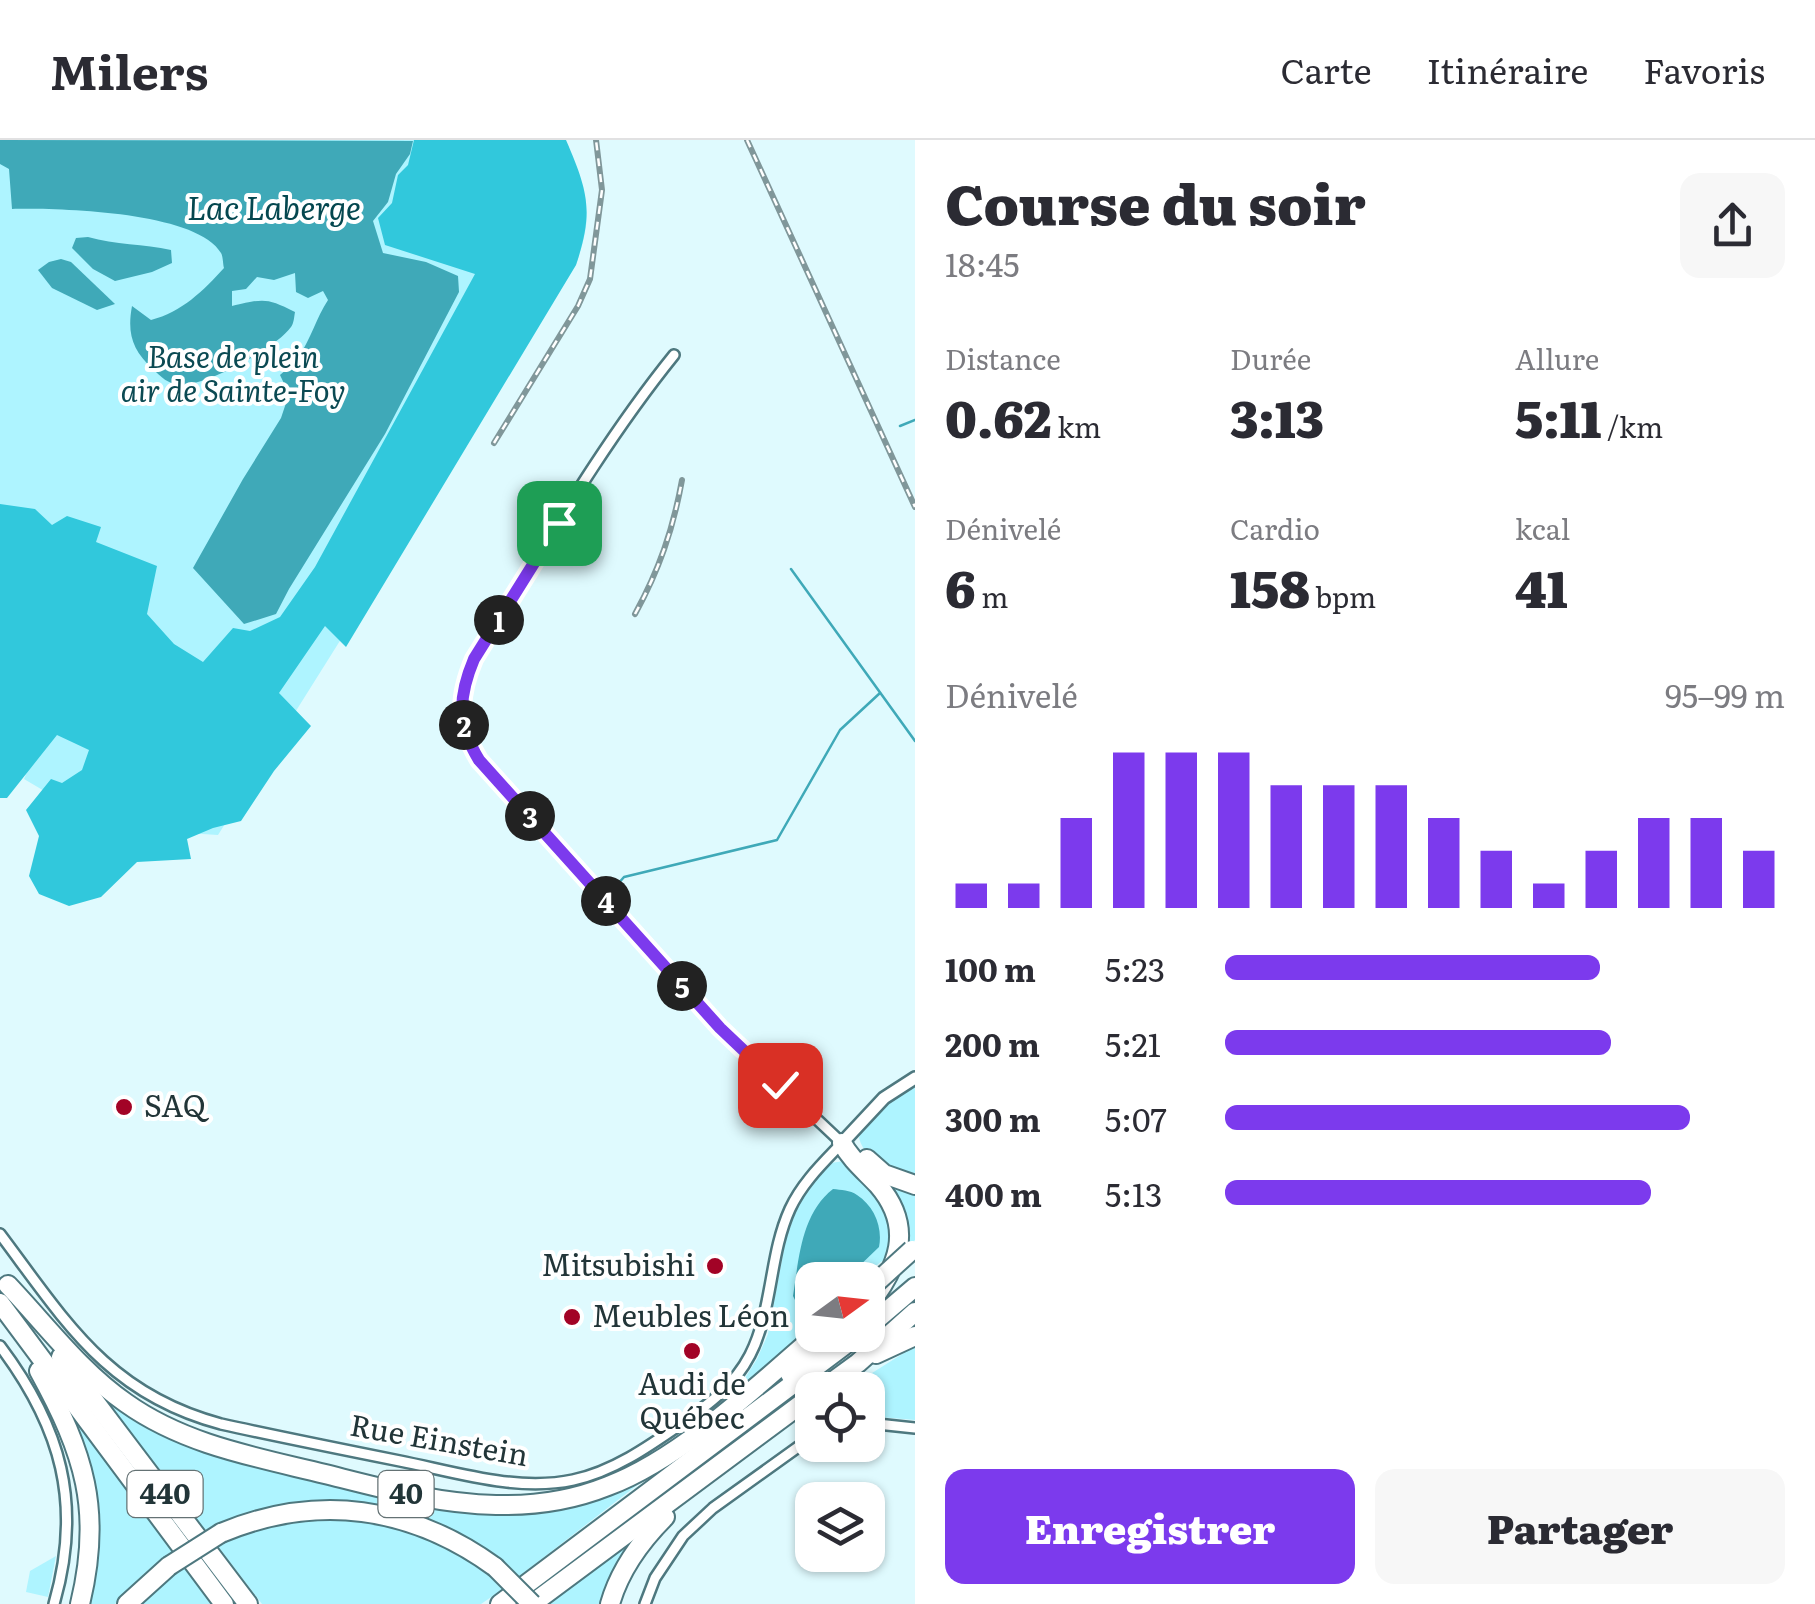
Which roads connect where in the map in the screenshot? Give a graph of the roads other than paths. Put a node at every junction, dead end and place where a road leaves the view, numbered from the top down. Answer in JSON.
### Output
{"nodes":[{"id":1,"x":674,"y":355,"type":"dead end"},
{"id":2,"x":915,"y":1078,"type":"edge"},
{"id":3,"x":842,"y":1143,"type":"junction"},
{"id":4,"x":915,"y":1185,"type":"edge"},
{"id":5,"x":0,"y":1234,"type":"edge"},
{"id":6,"x":914,"y":1249,"type":"edge"},
{"id":7,"x":885,"y":1275,"type":"edge"},
{"id":8,"x":4,"y":1280,"type":"edge"},
{"id":9,"x":885,"y":1281,"type":"edge"},
{"id":10,"x":915,"y":1287,"type":"edge"},
{"id":11,"x":3,"y":1308,"type":"edge"},
{"id":12,"x":915,"y":1312,"type":"edge"},
{"id":13,"x":885,"y":1313,"type":"edge"},
{"id":14,"x":915,"y":1336,"type":"edge"},
{"id":15,"x":0,"y":1346,"type":"edge"},
{"id":16,"x":795,"y":1352,"type":"edge"},
{"id":17,"x":815,"y":1352,"type":"edge"},
{"id":18,"x":835,"y":1352,"type":"edge"},
{"id":19,"x":858,"y":1363,"type":"junction"},
{"id":20,"x":846,"y":1372,"type":"edge"},
{"id":21,"x":795,"y":1409,"type":"edge"},
{"id":22,"x":885,"y":1425,"type":"edge"},
{"id":23,"x":915,"y":1428,"type":"edge"},
{"id":24,"x":795,"y":1450,"type":"edge"},
{"id":25,"x":700,"y":1480,"type":"junction"},
{"id":26,"x":548,"y":1568,"type":"junction"},
{"id":27,"x":54,"y":1604,"type":"edge"},
{"id":28,"x":80,"y":1604,"type":"edge"},
{"id":29,"x":127,"y":1604,"type":"edge"},
{"id":30,"x":224,"y":1604,"type":"edge"},
{"id":31,"x":248,"y":1604,"type":"edge"},
{"id":32,"x":500,"y":1604,"type":"edge"},
{"id":33,"x":532,"y":1604,"type":"edge"},
{"id":34,"x":610,"y":1604,"type":"edge"},
{"id":35,"x":645,"y":1604,"type":"edge"}],
"edges":[{"from":1,"to":3,"type":"street"},
{"from":2,"to":3,"type":"street","name":"Rue Einstein"},
{"from":3,"to":4,"type":"highway"},
{"from":3,"to":5,"type":"street","name":"Rue Einstein"},
{"from":3,"to":9,"type":"highway"},
{"from":6,"to":7,"type":"highway","bridge":true},
{"from":8,"to":16,"type":"highway","number":"40"},
{"from":8,"to":31,"type":"highway","number":"440"},
{"from":10,"to":13,"type":"highway"},
{"from":11,"to":28,"type":"highway"},
{"from":11,"to":30,"type":"highway"},
{"from":12,"to":19,"type":"highway"},
{"from":14,"to":19,"type":"highway"},
{"from":15,"to":27,"type":"street"},
{"from":17,"to":26,"type":"highway"},
{"from":18,"to":26,"type":"highway"},
{"from":19,"to":20,"type":"highway"},
{"from":21,"to":25,"type":"highway"},
{"from":22,"to":23,"type":"street"},
{"from":24,"to":35,"type":"street"},
{"from":25,"to":33,"type":"highway"},
{"from":25,"to":34,"type":"highway"},
{"from":26,"to":32,"type":"highway"},
{"from":29,"to":33,"type":"highway","bridge":true}]}
